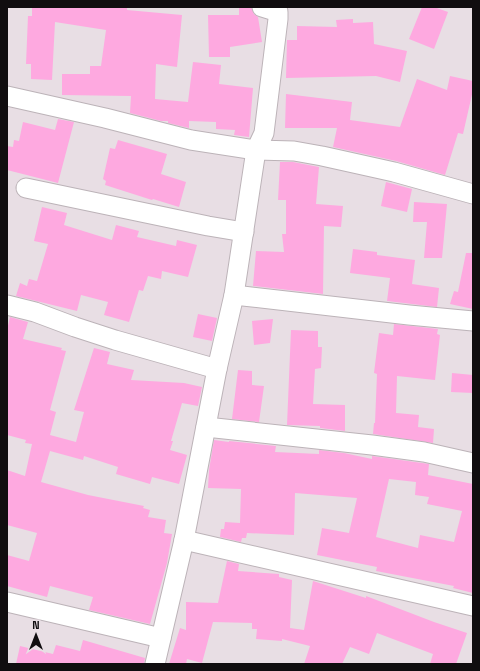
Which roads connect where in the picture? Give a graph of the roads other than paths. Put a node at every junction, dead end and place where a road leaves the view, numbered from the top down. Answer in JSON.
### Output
{"nodes":[{"id":1,"x":262,"y":7,"type":"edge"},
{"id":2,"x":7,"y":96,"type":"edge"},
{"id":3,"x":256,"y":150,"type":"junction"},
{"id":4,"x":26,"y":188,"type":"dead end"},
{"id":5,"x":473,"y":194,"type":"edge"},
{"id":6,"x":244,"y":232,"type":"junction"},
{"id":7,"x":234,"y":295,"type":"junction"},
{"id":8,"x":7,"y":305,"type":"edge"},
{"id":9,"x":473,"y":321,"type":"edge"},
{"id":10,"x":217,"y":369,"type":"junction"},
{"id":11,"x":206,"y":427,"type":"junction"},
{"id":12,"x":473,"y":463,"type":"edge"},
{"id":13,"x":184,"y":540,"type":"junction"},
{"id":14,"x":7,"y":602,"type":"edge"},
{"id":15,"x":473,"y":606,"type":"edge"},
{"id":16,"x":162,"y":638,"type":"junction"},
{"id":17,"x":155,"y":664,"type":"edge"}],
"edges":[{"from":1,"to":3,"type":"street"},
{"from":2,"to":3,"type":"street"},
{"from":3,"to":5,"type":"street"},
{"from":3,"to":6,"type":"street"},
{"from":4,"to":6,"type":"street"},
{"from":6,"to":7,"type":"street"},
{"from":7,"to":9,"type":"street"},
{"from":7,"to":10,"type":"street"},
{"from":8,"to":10,"type":"street"},
{"from":10,"to":11,"type":"street"},
{"from":11,"to":12,"type":"street"},
{"from":11,"to":13,"type":"street"},
{"from":13,"to":15,"type":"street"},
{"from":13,"to":16,"type":"street"},
{"from":14,"to":16,"type":"street"},
{"from":16,"to":17,"type":"street"}]}
